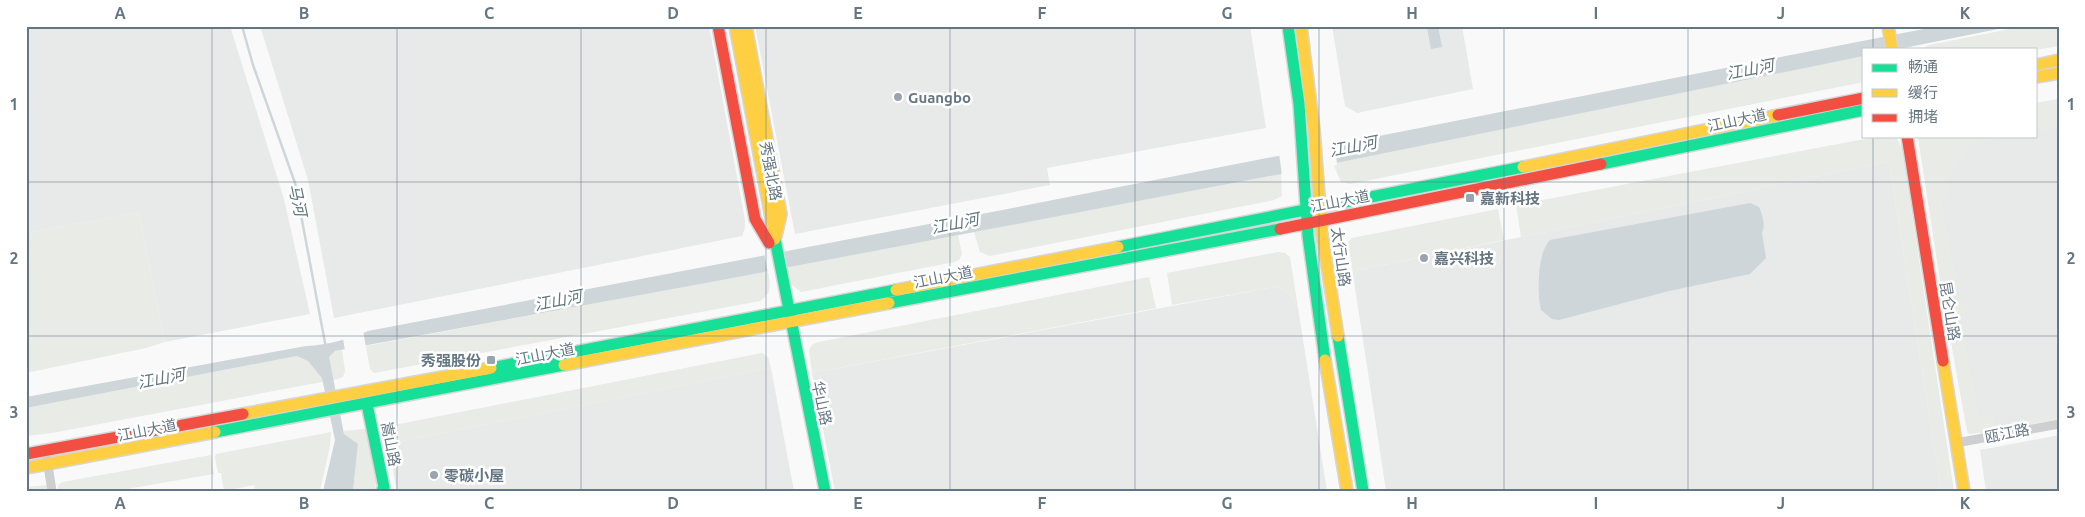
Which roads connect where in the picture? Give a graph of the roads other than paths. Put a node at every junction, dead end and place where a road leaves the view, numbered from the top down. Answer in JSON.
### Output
{"nodes":[{"id":1,"x":718,"y":26,"type":"edge"},
{"id":2,"x":728,"y":26,"type":"edge"},
{"id":3,"x":734,"y":26,"type":"edge"},
{"id":4,"x":746,"y":26,"type":"edge"},
{"id":5,"x":1288,"y":26,"type":"edge"},
{"id":6,"x":1300,"y":26,"type":"edge"},
{"id":7,"x":1888,"y":26,"type":"edge"},
{"id":8,"x":1892,"y":48,"type":"edge"},
{"id":9,"x":2059,"y":60,"type":"edge"},
{"id":10,"x":2038,"y":65,"type":"edge"},
{"id":11,"x":2059,"y":73,"type":"edge"},
{"id":12,"x":2038,"y":77,"type":"edge"},
{"id":13,"x":1862,"y":98,"type":"edge"},
{"id":14,"x":1862,"y":110,"type":"edge"},
{"id":15,"x":1907,"y":138,"type":"edge"},
{"id":16,"x":1321,"y":208,"type":"junction"},
{"id":17,"x":1306,"y":211,"type":"junction"},
{"id":18,"x":1322,"y":221,"type":"junction"},
{"id":19,"x":1307,"y":224,"type":"junction"},
{"id":20,"x":772,"y":243,"type":"junction"},
{"id":21,"x":786,"y":316,"type":"junction"},
{"id":22,"x":368,"y":404,"type":"junction"},
{"id":23,"x":2059,"y":424,"type":"edge"},
{"id":24,"x":1956,"y":443,"type":"junction"},
{"id":25,"x":45,"y":450,"type":"junction"},
{"id":26,"x":26,"y":454,"type":"edge"},
{"id":27,"x":47,"y":464,"type":"junction"},
{"id":28,"x":26,"y":468,"type":"edge"},
{"id":29,"x":384,"y":490,"type":"edge"},
{"id":30,"x":52,"y":491,"type":"edge"},
{"id":31,"x":817,"y":491,"type":"edge"},
{"id":32,"x":825,"y":491,"type":"edge"},
{"id":33,"x":1347,"y":491,"type":"edge"},
{"id":34,"x":1363,"y":491,"type":"edge"},
{"id":35,"x":1964,"y":491,"type":"edge"}],
"edges":[{"from":1,"to":20,"type":"main road"},
{"from":2,"to":20,"type":"main road","name":"秀强北路"},
{"from":3,"to":20,"type":"main road","name":"秀强北路"},
{"from":4,"to":20,"type":"main road"},
{"from":5,"to":17,"type":"main road","name":"太行山路"},
{"from":6,"to":16,"type":"main road","name":"太行山路"},
{"from":7,"to":8,"type":"main road"},
{"from":9,"to":10,"type":"main road"},
{"from":11,"to":12,"type":"main road"},
{"from":13,"to":16,"type":"main road","name":"江山大道"},
{"from":14,"to":18,"type":"main road","name":"江山大道"},
{"from":15,"to":24,"type":"main road","name":"昆仑山路"},
{"from":16,"to":17,"type":"main road","name":"江山大道"},
{"from":16,"to":18,"type":"main road","name":"太行山路"},
{"from":17,"to":19,"type":"main road","name":"太行山路"},
{"from":17,"to":21,"type":"main road","name":"江山大道"},
{"from":18,"to":19,"type":"main road","name":"江山大道"},
{"from":18,"to":34,"type":"main road","name":"太行山路"},
{"from":19,"to":21,"type":"main road","name":"江山大道"},
{"from":19,"to":33,"type":"main road","name":"太行山路"},
{"from":20,"to":21,"type":"main road","name":"秀强北路"},
{"from":21,"to":22,"type":"main road","name":"江山大道"},
{"from":21,"to":25,"type":"main road","name":"江山大道"},
{"from":21,"to":31,"type":"main road","name":"华山路"},
{"from":21,"to":32,"type":"main road","name":"华山路"},
{"from":22,"to":27,"type":"main road","name":"江山大道"},
{"from":22,"to":29,"type":"main road","name":"嵩山路"},
{"from":23,"to":24,"type":"street","name":"瓯江路"},
{"from":24,"to":35,"type":"main road","name":"昆仑山路"},
{"from":25,"to":26,"type":"main road","name":"江山大道"},
{"from":25,"to":27,"type":"street"},
{"from":27,"to":28,"type":"main road","name":"江山大道"},
{"from":27,"to":30,"type":"street"}]}
